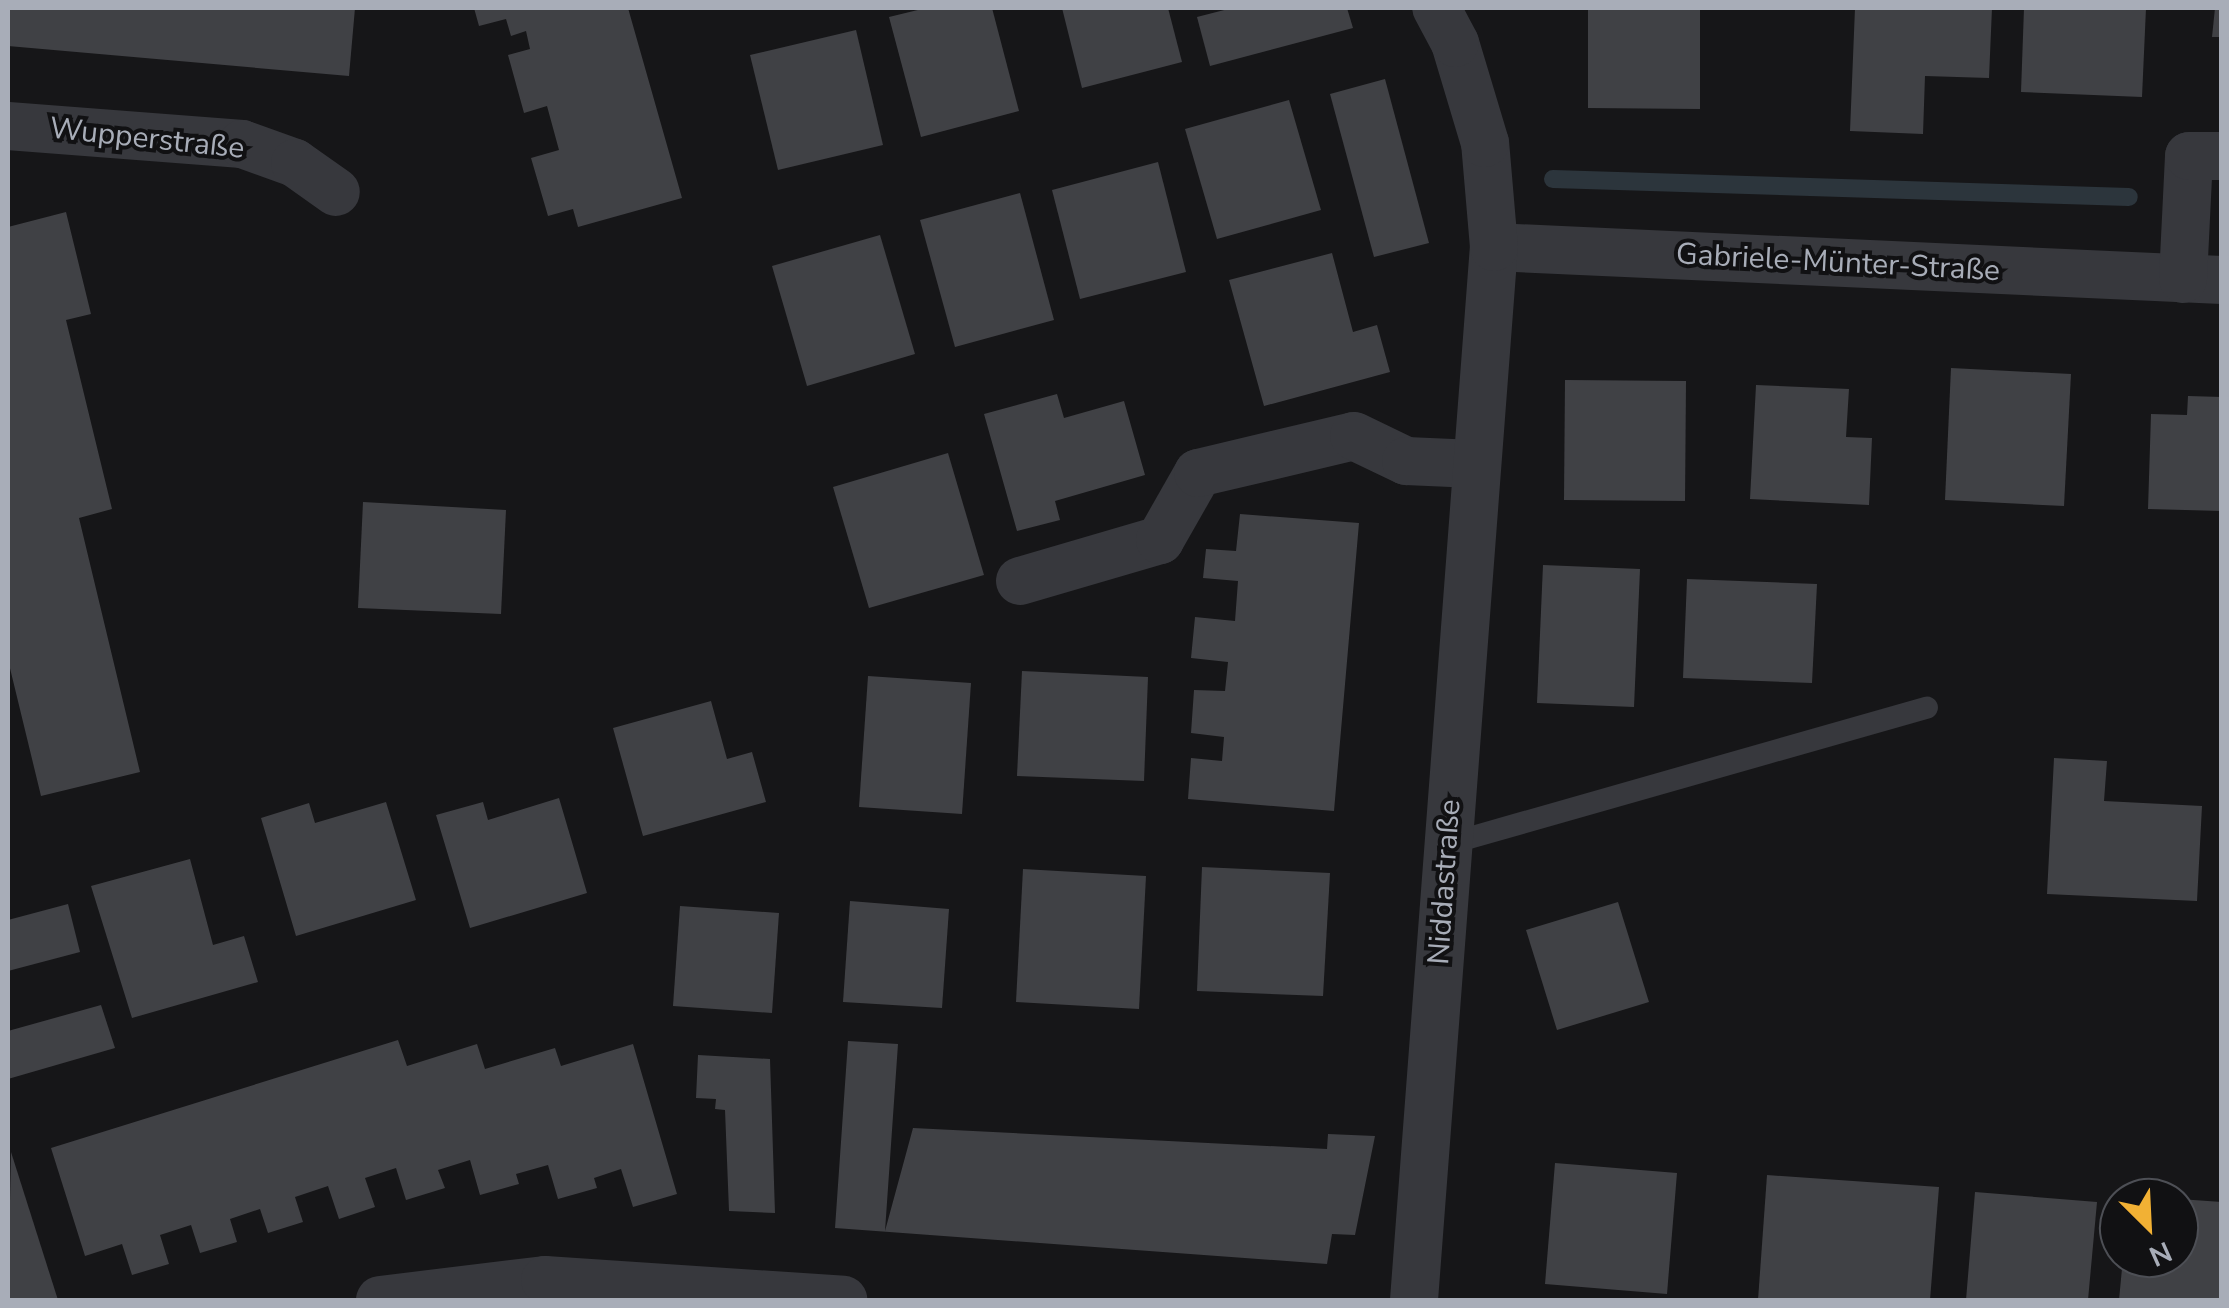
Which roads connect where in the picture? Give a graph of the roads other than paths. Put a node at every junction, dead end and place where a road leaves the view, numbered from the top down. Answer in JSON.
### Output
{"nodes":[{"id":1,"x":1436,"y":8,"type":"edge"},
{"id":2,"x":8,"y":126,"type":"edge"},
{"id":3,"x":2222,"y":156,"type":"edge"},
{"id":4,"x":336,"y":192,"type":"dead end"},
{"id":5,"x":1494,"y":247,"type":"junction"},
{"id":6,"x":2202,"y":280,"type":"edge"},
{"id":7,"x":1474,"y":464,"type":"junction"},
{"id":8,"x":1020,"y":581,"type":"dead end"},
{"id":9,"x":1928,"y":708,"type":"dead end"},
{"id":10,"x":1448,"y":844,"type":"junction"},
{"id":11,"x":380,"y":1300,"type":"edge"},
{"id":12,"x":843,"y":1300,"type":"edge"},
{"id":13,"x":1414,"y":1300,"type":"edge"}],
"edges":[{"from":1,"to":5,"type":"street","name":"Niddastraße"},
{"from":2,"to":4,"type":"street","name":"Wupperstraße"},
{"from":3,"to":6,"type":"street","name":"Gabriele-Münter-Straße"},
{"from":5,"to":6,"type":"street","name":"Gabriele-Münter-Straße"},
{"from":5,"to":7,"type":"street","name":"Niddastraße"},
{"from":7,"to":8,"type":"street"},
{"from":7,"to":10,"type":"street","name":"Niddastraße"},
{"from":9,"to":10,"type":"lane"},
{"from":10,"to":13,"type":"street","name":"Niddastraße"},
{"from":11,"to":12,"type":"street"}]}
